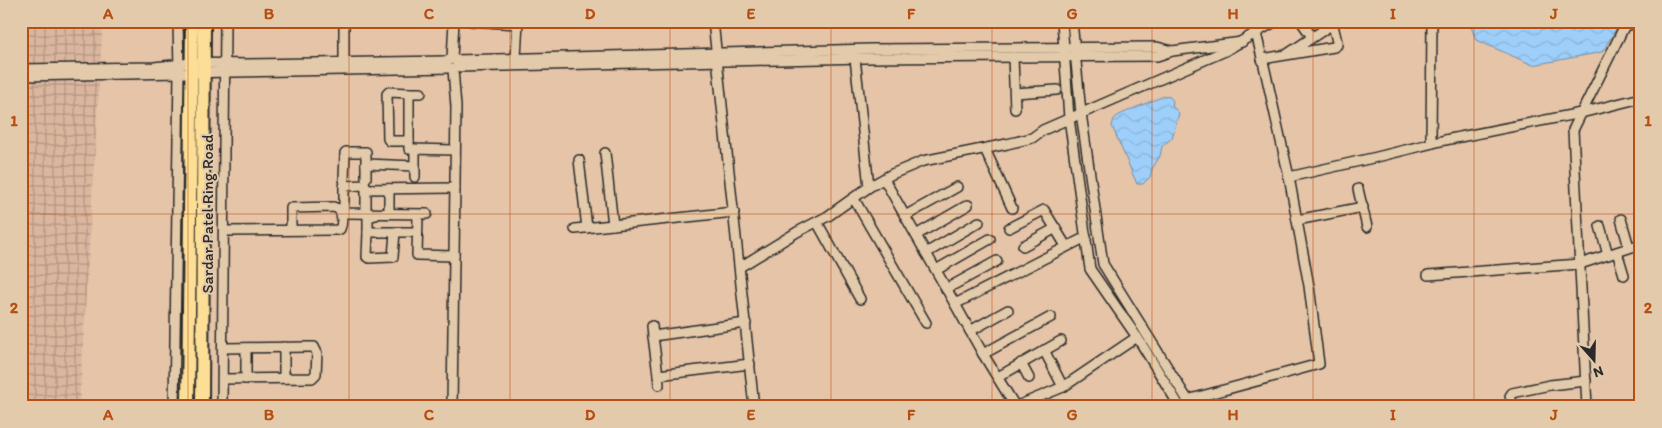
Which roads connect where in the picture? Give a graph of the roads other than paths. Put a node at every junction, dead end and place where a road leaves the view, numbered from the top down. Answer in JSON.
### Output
{"nodes":[{"id":1,"x":178,"y":21,"type":"edge"},
{"id":2,"x":192,"y":21,"type":"edge"},
{"id":3,"x":204,"y":21,"type":"edge"},
{"id":4,"x":225,"y":21,"type":"edge"},
{"id":5,"x":344,"y":21,"type":"edge"},
{"id":6,"x":454,"y":21,"type":"edge"},
{"id":7,"x":472,"y":21,"type":"edge"},
{"id":8,"x":713,"y":21,"type":"edge"},
{"id":9,"x":1062,"y":21,"type":"edge"},
{"id":10,"x":1072,"y":21,"type":"edge"},
{"id":11,"x":1276,"y":21,"type":"edge"},
{"id":12,"x":1301,"y":21,"type":"edge"},
{"id":13,"x":1432,"y":21,"type":"edge"},
{"id":14,"x":486,"y":22,"type":"edge"},
{"id":15,"x":518,"y":22,"type":"edge"},
{"id":16,"x":1626,"y":23,"type":"edge"},
{"id":17,"x":1641,"y":24,"type":"edge"},
{"id":18,"x":1258,"y":28,"type":"edge"},
{"id":19,"x":1312,"y":37,"type":"junction"},
{"id":20,"x":1242,"y":42,"type":"junction"},
{"id":21,"x":1070,"y":52,"type":"junction"},
{"id":22,"x":1286,"y":55,"type":"junction"},
{"id":23,"x":717,"y":57,"type":"junction"},
{"id":24,"x":1012,"y":57,"type":"junction"},
{"id":25,"x":516,"y":58,"type":"junction"},
{"id":26,"x":855,"y":58,"type":"junction"},
{"id":27,"x":1262,"y":59,"type":"junction"},
{"id":28,"x":344,"y":62,"type":"junction"},
{"id":29,"x":452,"y":64,"type":"junction"},
{"id":30,"x":191,"y":68,"type":"junction"},
{"id":31,"x":224,"y":68,"type":"junction"},
{"id":32,"x":21,"y":69,"type":"edge"},
{"id":33,"x":21,"y":76,"type":"edge"},
{"id":34,"x":1058,"y":90,"type":"dead end"},
{"id":35,"x":409,"y":93,"type":"junction"},
{"id":36,"x":421,"y":93,"type":"dead end"},
{"id":37,"x":1014,"y":94,"type":"junction"},
{"id":38,"x":1641,"y":98,"type":"edge"},
{"id":39,"x":1015,"y":108,"type":"dead end"},
{"id":40,"x":1081,"y":113,"type":"junction"},
{"id":41,"x":1581,"y":113,"type":"junction"},
{"id":42,"x":1070,"y":118,"type":"junction"},
{"id":43,"x":409,"y":141,"type":"junction"},
{"id":44,"x":1431,"y":144,"type":"junction"},
{"id":45,"x":985,"y":149,"type":"junction"},
{"id":46,"x":416,"y":150,"type":"junction"},
{"id":47,"x":455,"y":150,"type":"junction"},
{"id":48,"x":605,"y":153,"type":"dead end"},
{"id":49,"x":579,"y":160,"type":"dead end"},
{"id":50,"x":366,"y":164,"type":"junction"},
{"id":51,"x":415,"y":166,"type":"junction"},
{"id":52,"x":415,"y":177,"type":"dead end"},
{"id":53,"x":1289,"y":177,"type":"junction"},
{"id":54,"x":366,"y":178,"type":"dead end"},
{"id":55,"x":884,"y":179,"type":"junction"},
{"id":56,"x":344,"y":180,"type":"dead end"},
{"id":57,"x":869,"y":187,"type":"junction"},
{"id":58,"x":957,"y":187,"type":"dead end"},
{"id":59,"x":389,"y":188,"type":"junction"},
{"id":60,"x":455,"y":188,"type":"junction"},
{"id":61,"x":366,"y":189,"type":"junction"},
{"id":62,"x":1358,"y":189,"type":"dead end"},
{"id":63,"x":854,"y":199,"type":"junction"},
{"id":64,"x":968,"y":206,"type":"dead end"},
{"id":65,"x":1363,"y":207,"type":"junction"},
{"id":66,"x":1012,"y":208,"type":"dead end"},
{"id":67,"x":734,"y":212,"type":"junction"},
{"id":68,"x":366,"y":213,"type":"junction"},
{"id":69,"x":389,"y":214,"type":"junction"},
{"id":70,"x":424,"y":215,"type":"junction"},
{"id":71,"x":906,"y":216,"type":"junction"},
{"id":72,"x":1621,"y":219,"type":"dead end"},
{"id":73,"x":1297,"y":220,"type":"junction"},
{"id":74,"x":817,"y":222,"type":"junction"},
{"id":75,"x":979,"y":222,"type":"dead end"},
{"id":76,"x":613,"y":225,"type":"junction"},
{"id":77,"x":1600,"y":226,"type":"dead end"},
{"id":78,"x":1368,"y":227,"type":"dead end"},
{"id":79,"x":587,"y":228,"type":"junction"},
{"id":80,"x":1009,"y":228,"type":"dead end"},
{"id":81,"x":1056,"y":228,"type":"junction"},
{"id":82,"x":575,"y":229,"type":"dead end"},
{"id":83,"x":291,"y":230,"type":"junction"},
{"id":84,"x":224,"y":231,"type":"junction"},
{"id":85,"x":368,"y":232,"type":"junction"},
{"id":86,"x":395,"y":232,"type":"junction"},
{"id":87,"x":417,"y":232,"type":"junction"},
{"id":88,"x":916,"y":235,"type":"junction"},
{"id":89,"x":1086,"y":237,"type":"junction"},
{"id":90,"x":990,"y":239,"type":"dead end"},
{"id":91,"x":1023,"y":246,"type":"dead end"},
{"id":92,"x":1066,"y":246,"type":"junction"},
{"id":93,"x":1640,"y":246,"type":"edge"},
{"id":94,"x":1629,"y":248,"type":"junction"},
{"id":95,"x":926,"y":253,"type":"junction"},
{"id":96,"x":1612,"y":253,"type":"junction"},
{"id":97,"x":454,"y":256,"type":"junction"},
{"id":98,"x":997,"y":261,"type":"dead end"},
{"id":99,"x":1580,"y":264,"type":"junction"},
{"id":100,"x":740,"y":267,"type":"junction"},
{"id":101,"x":936,"y":270,"type":"junction"},
{"id":102,"x":1428,"y":275,"type":"dead end"},
{"id":103,"x":1624,"y":275,"type":"dead end"},
{"id":104,"x":946,"y":289,"type":"junction"},
{"id":105,"x":860,"y":299,"type":"dead end"},
{"id":106,"x":955,"y":304,"type":"junction"},
{"id":107,"x":1008,"y":310,"type":"dead end"},
{"id":108,"x":1051,"y":318,"type":"dead end"},
{"id":109,"x":746,"y":323,"type":"junction"},
{"id":110,"x":926,"y":323,"type":"dead end"},
{"id":111,"x":652,"y":326,"type":"dead end"},
{"id":112,"x":970,"y":331,"type":"junction"},
{"id":113,"x":653,"y":336,"type":"junction"},
{"id":114,"x":1137,"y":337,"type":"junction"},
{"id":115,"x":1062,"y":341,"type":"dead end"},
{"id":116,"x":284,"y":347,"type":"junction"},
{"id":117,"x":223,"y":348,"type":"junction"},
{"id":118,"x":246,"y":348,"type":"junction"},
{"id":119,"x":1044,"y":350,"type":"junction"},
{"id":120,"x":983,"y":354,"type":"junction"},
{"id":121,"x":1021,"y":363,"type":"junction"},
{"id":122,"x":750,"y":364,"type":"junction"},
{"id":123,"x":658,"y":375,"type":"junction"},
{"id":124,"x":998,"y":377,"type":"junction"},
{"id":125,"x":284,"y":378,"type":"junction"},
{"id":126,"x":1029,"y":378,"type":"dead end"},
{"id":127,"x":223,"y":379,"type":"junction"},
{"id":128,"x":246,"y":379,"type":"junction"},
{"id":129,"x":1586,"y":381,"type":"junction"},
{"id":130,"x":659,"y":385,"type":"dead end"},
{"id":131,"x":1063,"y":387,"type":"junction"},
{"id":132,"x":1190,"y":403,"type":"edge"},
{"id":133,"x":174,"y":407,"type":"edge"},
{"id":134,"x":188,"y":407,"type":"edge"},
{"id":135,"x":202,"y":407,"type":"edge"},
{"id":136,"x":222,"y":407,"type":"edge"},
{"id":137,"x":452,"y":407,"type":"edge"},
{"id":138,"x":754,"y":407,"type":"edge"},
{"id":139,"x":1015,"y":407,"type":"edge"},
{"id":140,"x":1180,"y":407,"type":"edge"},
{"id":141,"x":1514,"y":407,"type":"edge"},
{"id":142,"x":1587,"y":407,"type":"edge"}],
"edges":[{"from":1,"to":30,"type":"street","name":"Sardar Patel Ring Road"},
{"from":2,"to":30,"type":"highway","name":"Sardar Patel Ring Road"},
{"from":3,"to":30,"type":"highway","name":"Sardar Patel Ring Road"},
{"from":4,"to":31,"type":"street","name":"Sardar Patel Ring Road"},
{"from":5,"to":28,"type":"street"},
{"from":6,"to":29,"type":"street"},
{"from":7,"to":14,"type":"street"},
{"from":8,"to":23,"type":"street"},
{"from":9,"to":21,"type":"street"},
{"from":10,"to":21,"type":"street"},
{"from":11,"to":18,"type":"street"},
{"from":12,"to":19,"type":"street"},
{"from":13,"to":44,"type":"street"},
{"from":14,"to":15,"type":"street"},
{"from":15,"to":25,"type":"street"},
{"from":16,"to":17,"type":"street"},
{"from":16,"to":41,"type":"street"},
{"from":18,"to":20,"type":"street"},
{"from":18,"to":27,"type":"street"},
{"from":19,"to":22,"type":"street"},
{"from":19,"to":22,"type":"street"},
{"from":20,"to":21,"type":"street"},
{"from":20,"to":40,"type":"street"},
{"from":21,"to":23,"type":"street"},
{"from":21,"to":24,"type":"street"},
{"from":21,"to":40,"type":"street"},
{"from":21,"to":42,"type":"street"},
{"from":22,"to":27,"type":"street"},
{"from":23,"to":25,"type":"street"},
{"from":23,"to":26,"type":"street"},
{"from":23,"to":29,"type":"street"},
{"from":23,"to":67,"type":"street"},
{"from":24,"to":26,"type":"street"},
{"from":24,"to":37,"type":"street"},
{"from":25,"to":29,"type":"street"},
{"from":26,"to":57,"type":"street"},
{"from":27,"to":53,"type":"street"},
{"from":28,"to":29,"type":"street"},
{"from":28,"to":31,"type":"street"},
{"from":29,"to":31,"type":"street"},
{"from":29,"to":47,"type":"street"},
{"from":30,"to":31,"type":"street"},
{"from":30,"to":32,"type":"street"},
{"from":30,"to":33,"type":"street"},
{"from":30,"to":133,"type":"street","name":"Sardar Patel Ring Road"},
{"from":30,"to":134,"type":"highway","name":"Sardar Patel Ring Road"},
{"from":30,"to":135,"type":"highway","name":"Sardar Patel Ring Road"},
{"from":31,"to":84,"type":"street","name":"Sardar Patel Ring Road"},
{"from":34,"to":37,"type":"street"},
{"from":35,"to":36,"type":"street"},
{"from":35,"to":43,"type":"street"},
{"from":35,"to":43,"type":"street"},
{"from":37,"to":39,"type":"street"},
{"from":38,"to":41,"type":"street"},
{"from":40,"to":42,"type":"street"},
{"from":40,"to":132,"type":"street"},
{"from":41,"to":44,"type":"street"},
{"from":41,"to":99,"type":"street"},
{"from":42,"to":45,"type":"street"},
{"from":42,"to":89,"type":"street"},
{"from":43,"to":46,"type":"street"},
{"from":44,"to":53,"type":"street"},
{"from":45,"to":55,"type":"street"},
{"from":45,"to":66,"type":"street"},
{"from":46,"to":47,"type":"street"},
{"from":46,"to":51,"type":"street"},
{"from":47,"to":60,"type":"street"},
{"from":48,"to":76,"type":"street"},
{"from":49,"to":79,"type":"street"},
{"from":50,"to":51,"type":"street"},
{"from":50,"to":54,"type":"street"},
{"from":50,"to":56,"type":"street"},
{"from":51,"to":52,"type":"street"},
{"from":53,"to":73,"type":"street"},
{"from":55,"to":57,"type":"street"},
{"from":55,"to":71,"type":"street"},
{"from":57,"to":63,"type":"street"},
{"from":58,"to":71,"type":"street"},
{"from":59,"to":60,"type":"street"},
{"from":59,"to":61,"type":"street"},
{"from":59,"to":69,"type":"street"},
{"from":60,"to":97,"type":"street"},
{"from":61,"to":68,"type":"street"},
{"from":61,"to":68,"type":"street"},
{"from":62,"to":65,"type":"street"},
{"from":63,"to":74,"type":"street"},
{"from":63,"to":110,"type":"street"},
{"from":64,"to":88,"type":"street"},
{"from":65,"to":73,"type":"street"},
{"from":65,"to":78,"type":"street"},
{"from":67,"to":76,"type":"street"},
{"from":67,"to":100,"type":"street"},
{"from":68,"to":69,"type":"street"},
{"from":69,"to":70,"type":"street"},
{"from":70,"to":85,"type":"street"},
{"from":70,"to":87,"type":"street"},
{"from":71,"to":88,"type":"street"},
{"from":72,"to":94,"type":"street"},
{"from":73,"to":132,"type":"street"},
{"from":74,"to":100,"type":"street"},
{"from":74,"to":105,"type":"street"},
{"from":75,"to":95,"type":"street"},
{"from":76,"to":79,"type":"street"},
{"from":77,"to":96,"type":"street"},
{"from":79,"to":82,"type":"street"},
{"from":80,"to":81,"type":"street"},
{"from":81,"to":91,"type":"street"},
{"from":81,"to":92,"type":"street"},
{"from":83,"to":83,"type":"street"},
{"from":83,"to":84,"type":"street"},
{"from":84,"to":117,"type":"street","name":"Sardar Patel Ring Road"},
{"from":85,"to":86,"type":"street"},
{"from":85,"to":86,"type":"street"},
{"from":86,"to":87,"type":"street"},
{"from":87,"to":97,"type":"street"},
{"from":88,"to":95,"type":"street"},
{"from":89,"to":92,"type":"street"},
{"from":89,"to":114,"type":"street"},
{"from":90,"to":101,"type":"street"},
{"from":92,"to":106,"type":"street"},
{"from":93,"to":94,"type":"street"},
{"from":94,"to":96,"type":"street"},
{"from":95,"to":101,"type":"street"},
{"from":96,"to":99,"type":"street"},
{"from":96,"to":103,"type":"street"},
{"from":97,"to":137,"type":"street"},
{"from":98,"to":104,"type":"street"},
{"from":99,"to":102,"type":"street"},
{"from":99,"to":129,"type":"street"},
{"from":100,"to":109,"type":"street"},
{"from":101,"to":104,"type":"street"},
{"from":104,"to":106,"type":"street"},
{"from":106,"to":112,"type":"street"},
{"from":107,"to":112,"type":"street"},
{"from":108,"to":120,"type":"street"},
{"from":109,"to":113,"type":"street"},
{"from":109,"to":122,"type":"street"},
{"from":111,"to":113,"type":"street"},
{"from":112,"to":120,"type":"street"},
{"from":113,"to":123,"type":"street"},
{"from":114,"to":131,"type":"street"},
{"from":114,"to":140,"type":"street"},
{"from":115,"to":119,"type":"street"},
{"from":116,"to":118,"type":"street"},
{"from":116,"to":125,"type":"street"},
{"from":116,"to":125,"type":"street"},
{"from":117,"to":118,"type":"street"},
{"from":117,"to":127,"type":"street","name":"Sardar Patel Ring Road"},
{"from":118,"to":128,"type":"street"},
{"from":119,"to":121,"type":"street"},
{"from":119,"to":131,"type":"street"},
{"from":120,"to":124,"type":"street"},
{"from":121,"to":124,"type":"street"},
{"from":121,"to":126,"type":"street"},
{"from":122,"to":123,"type":"street"},
{"from":122,"to":138,"type":"street"},
{"from":123,"to":130,"type":"street"},
{"from":124,"to":139,"type":"street"},
{"from":125,"to":128,"type":"street"},
{"from":127,"to":128,"type":"street"},
{"from":127,"to":136,"type":"street","name":"Sardar Patel Ring Road"},
{"from":129,"to":141,"type":"street"},
{"from":129,"to":142,"type":"street"},
{"from":131,"to":139,"type":"street"}]}
